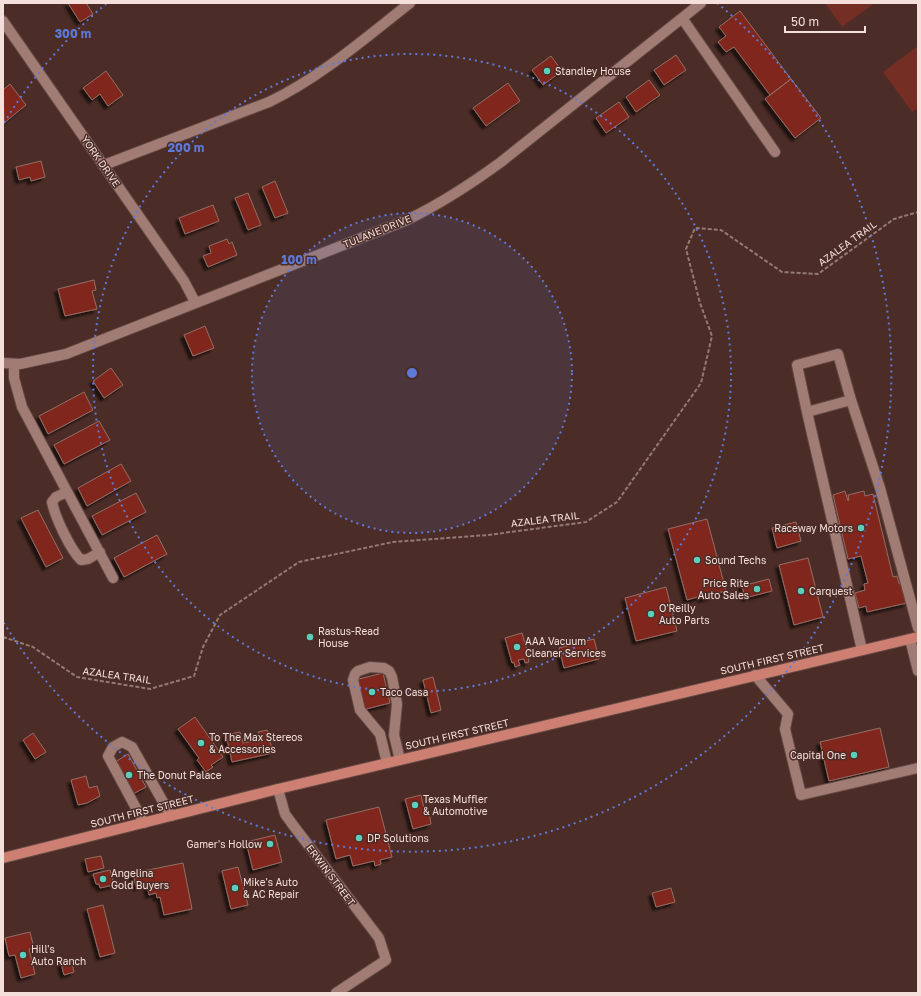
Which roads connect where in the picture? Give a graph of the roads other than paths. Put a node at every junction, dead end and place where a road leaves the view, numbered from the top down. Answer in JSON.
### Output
{"nodes":[{"id":1,"x":410,"y":3,"type":"edge"},
{"id":2,"x":701,"y":3,"type":"edge"},
{"id":3,"x":682,"y":18,"type":"junction"},
{"id":4,"x":3,"y":21,"type":"edge"},
{"id":5,"x":776,"y":152,"type":"dead end"},
{"id":6,"x":104,"y":165,"type":"junction"},
{"id":7,"x":195,"y":302,"type":"junction"},
{"id":8,"x":3,"y":363,"type":"edge"},
{"id":9,"x":14,"y":364,"type":"junction"},
{"id":10,"x":851,"y":400,"type":"junction"},
{"id":11,"x":807,"y":412,"type":"junction"},
{"id":12,"x":67,"y":492,"type":"junction"},
{"id":13,"x":100,"y":552,"type":"junction"},
{"id":14,"x":113,"y":578,"type":"dead end"},
{"id":15,"x":918,"y":628,"type":"edge"},
{"id":16,"x":914,"y":638,"type":"edge"},
{"id":17,"x":862,"y":650,"type":"junction"},
{"id":18,"x":918,"y":671,"type":"edge"},
{"id":19,"x":755,"y":675,"type":"junction"},
{"id":20,"x":400,"y":760,"type":"junction"},
{"id":21,"x":387,"y":763,"type":"junction"},
{"id":22,"x":918,"y":768,"type":"edge"},
{"id":23,"x":278,"y":789,"type":"junction"},
{"id":24,"x":171,"y":816,"type":"junction"},
{"id":25,"x":144,"y":823,"type":"junction"},
{"id":26,"x":3,"y":858,"type":"edge"},
{"id":27,"x":336,"y":993,"type":"edge"}],
"edges":[{"from":1,"to":6,"type":"street"},
{"from":2,"to":3,"type":"street","name":"TULANE DRIVE"},
{"from":3,"to":5,"type":"street"},
{"from":3,"to":7,"type":"street","name":"TULANE DRIVE"},
{"from":4,"to":6,"type":"street","name":"YORK DRIVE"},
{"from":6,"to":7,"type":"street","name":"YORK DRIVE"},
{"from":7,"to":9,"type":"street","name":"TULANE DRIVE"},
{"from":8,"to":9,"type":"street","name":"TULANE DRIVE"},
{"from":9,"to":12,"type":"street"},
{"from":10,"to":11,"type":"street"},
{"from":10,"to":11,"type":"street"},
{"from":10,"to":15,"type":"street"},
{"from":11,"to":17,"type":"street"},
{"from":12,"to":13,"type":"street"},
{"from":12,"to":13,"type":"street"},
{"from":13,"to":14,"type":"street"},
{"from":16,"to":17,"type":"main road","name":"SOUTH FIRST STREET"},
{"from":16,"to":18,"type":"street"},
{"from":17,"to":19,"type":"main road","name":"SOUTH FIRST STREET"},
{"from":19,"to":20,"type":"main road","name":"SOUTH FIRST STREET"},
{"from":19,"to":22,"type":"street"},
{"from":20,"to":21,"type":"main road","name":"SOUTH FIRST STREET"},
{"from":20,"to":21,"type":"street"},
{"from":21,"to":23,"type":"main road","name":"SOUTH FIRST STREET"},
{"from":23,"to":24,"type":"main road","name":"SOUTH FIRST STREET"},
{"from":23,"to":27,"type":"street","name":"ERWIN STREET"},
{"from":24,"to":25,"type":"main road","name":"SOUTH FIRST STREET"},
{"from":24,"to":25,"type":"street"},
{"from":25,"to":26,"type":"main road","name":"SOUTH FIRST STREET"}]}
